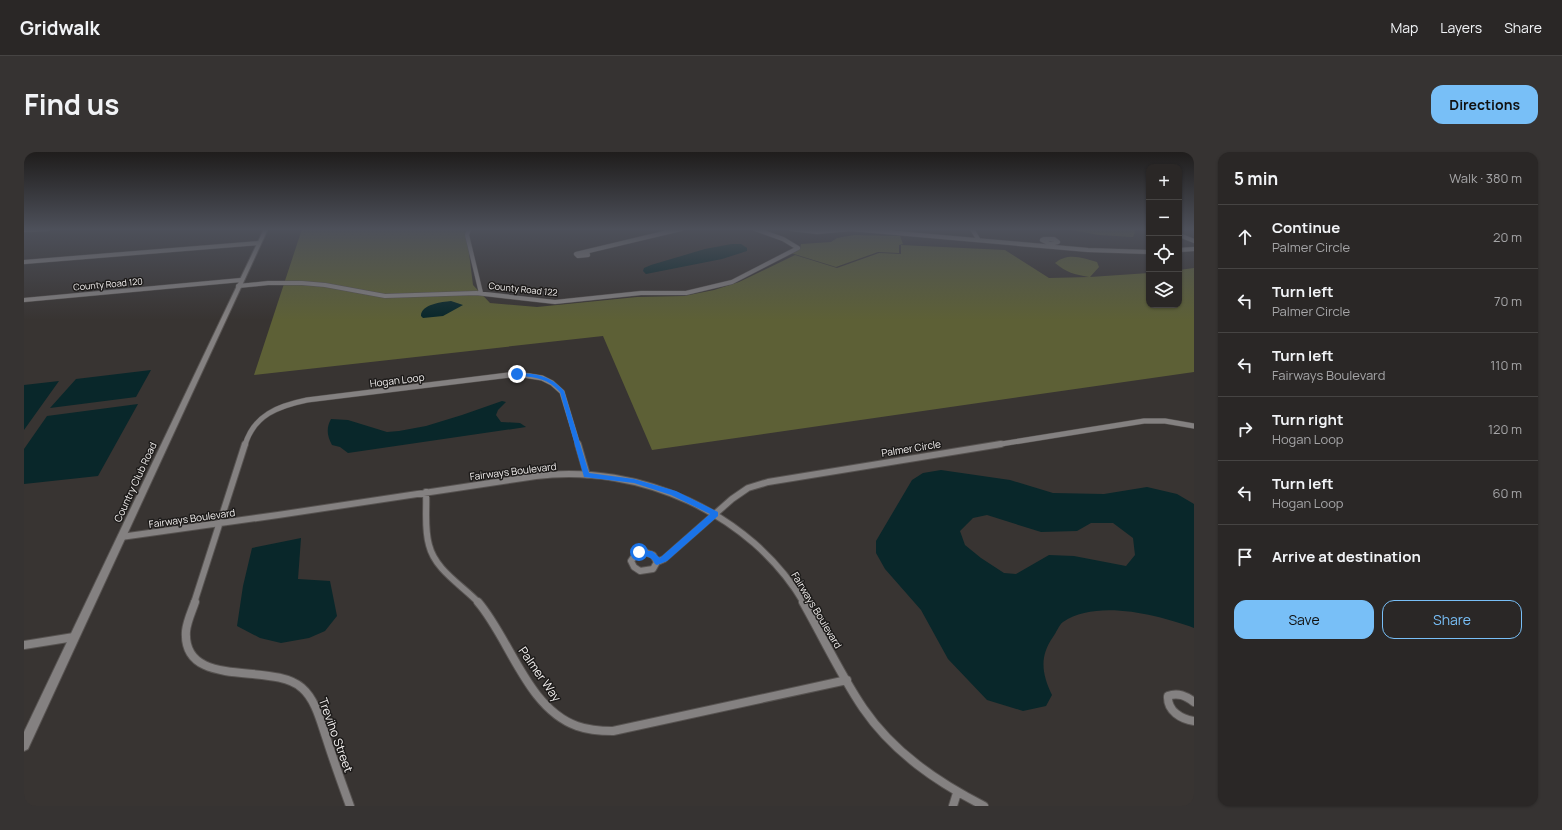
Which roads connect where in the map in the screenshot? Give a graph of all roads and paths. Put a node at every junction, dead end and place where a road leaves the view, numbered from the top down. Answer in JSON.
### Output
{"nodes":[{"id":1,"x":55,"y":260,"type":"edge"},
{"id":2,"x":251,"y":260,"type":"edge"},
{"id":3,"x":473,"y":260,"type":"edge"},
{"id":4,"x":776,"y":260,"type":"edge"},
{"id":5,"x":24,"y":262,"type":"edge"},
{"id":6,"x":240,"y":283,"type":"junction"},
{"id":7,"x":481,"y":293,"type":"junction"},
{"id":8,"x":24,"y":300,"type":"edge"},
{"id":9,"x":1194,"y":426,"type":"edge"},
{"id":10,"x":587,"y":475,"type":"junction"},
{"id":11,"x":426,"y":492,"type":"junction"},
{"id":12,"x":715,"y":514,"type":"junction"},
{"id":13,"x":218,"y":525,"type":"junction"},
{"id":14,"x":121,"y":537,"type":"junction"},
{"id":15,"x":657,"y":562,"type":"dead end"},
{"id":16,"x":74,"y":637,"type":"junction"},
{"id":17,"x":24,"y":645,"type":"edge"},
{"id":18,"x":847,"y":680,"type":"junction"},
{"id":19,"x":1194,"y":702,"type":"edge"},
{"id":20,"x":1194,"y":721,"type":"edge"},
{"id":21,"x":24,"y":745,"type":"edge"},
{"id":22,"x":957,"y":793,"type":"junction"},
{"id":23,"x":350,"y":806,"type":"edge"},
{"id":24,"x":953,"y":806,"type":"edge"},
{"id":25,"x":984,"y":806,"type":"edge"}],
"edges":[{"from":1,"to":5,"type":"street"},
{"from":2,"to":6,"type":"street","name":"Country Club Road"},
{"from":3,"to":7,"type":"street"},
{"from":4,"to":7,"type":"street","name":"County Road 122"},
{"from":6,"to":7,"type":"street","name":"County Road 122"},
{"from":6,"to":8,"type":"street","name":"County Road 120"},
{"from":6,"to":14,"type":"street","name":"Country Club Road"},
{"from":9,"to":12,"type":"street","name":"Palmer Circle"},
{"from":10,"to":11,"type":"street","name":"Fairways Boulevard"},
{"from":10,"to":12,"type":"street","name":"Fairways Boulevard"},
{"from":10,"to":13,"type":"street","name":"Hogan Loop"},
{"from":11,"to":13,"type":"street","name":"Fairways Boulevard"},
{"from":11,"to":18,"type":"street","name":"Palmer Way"},
{"from":12,"to":15,"type":"street","name":"Palmer Circle"},
{"from":12,"to":18,"type":"street","name":"Fairways Boulevard"},
{"from":13,"to":14,"type":"street","name":"Fairways Boulevard"},
{"from":13,"to":23,"type":"street","name":"Treviho Street"},
{"from":14,"to":16,"type":"street","name":"Country Club Road"},
{"from":16,"to":17,"type":"street"},
{"from":16,"to":21,"type":"street","name":"Country Club Road"},
{"from":18,"to":22,"type":"street","name":"Fairways Boulevard"},
{"from":19,"to":20,"type":"street"},
{"from":22,"to":24,"type":"street"},
{"from":22,"to":25,"type":"street","name":"Fairways Boulevard"}]}
